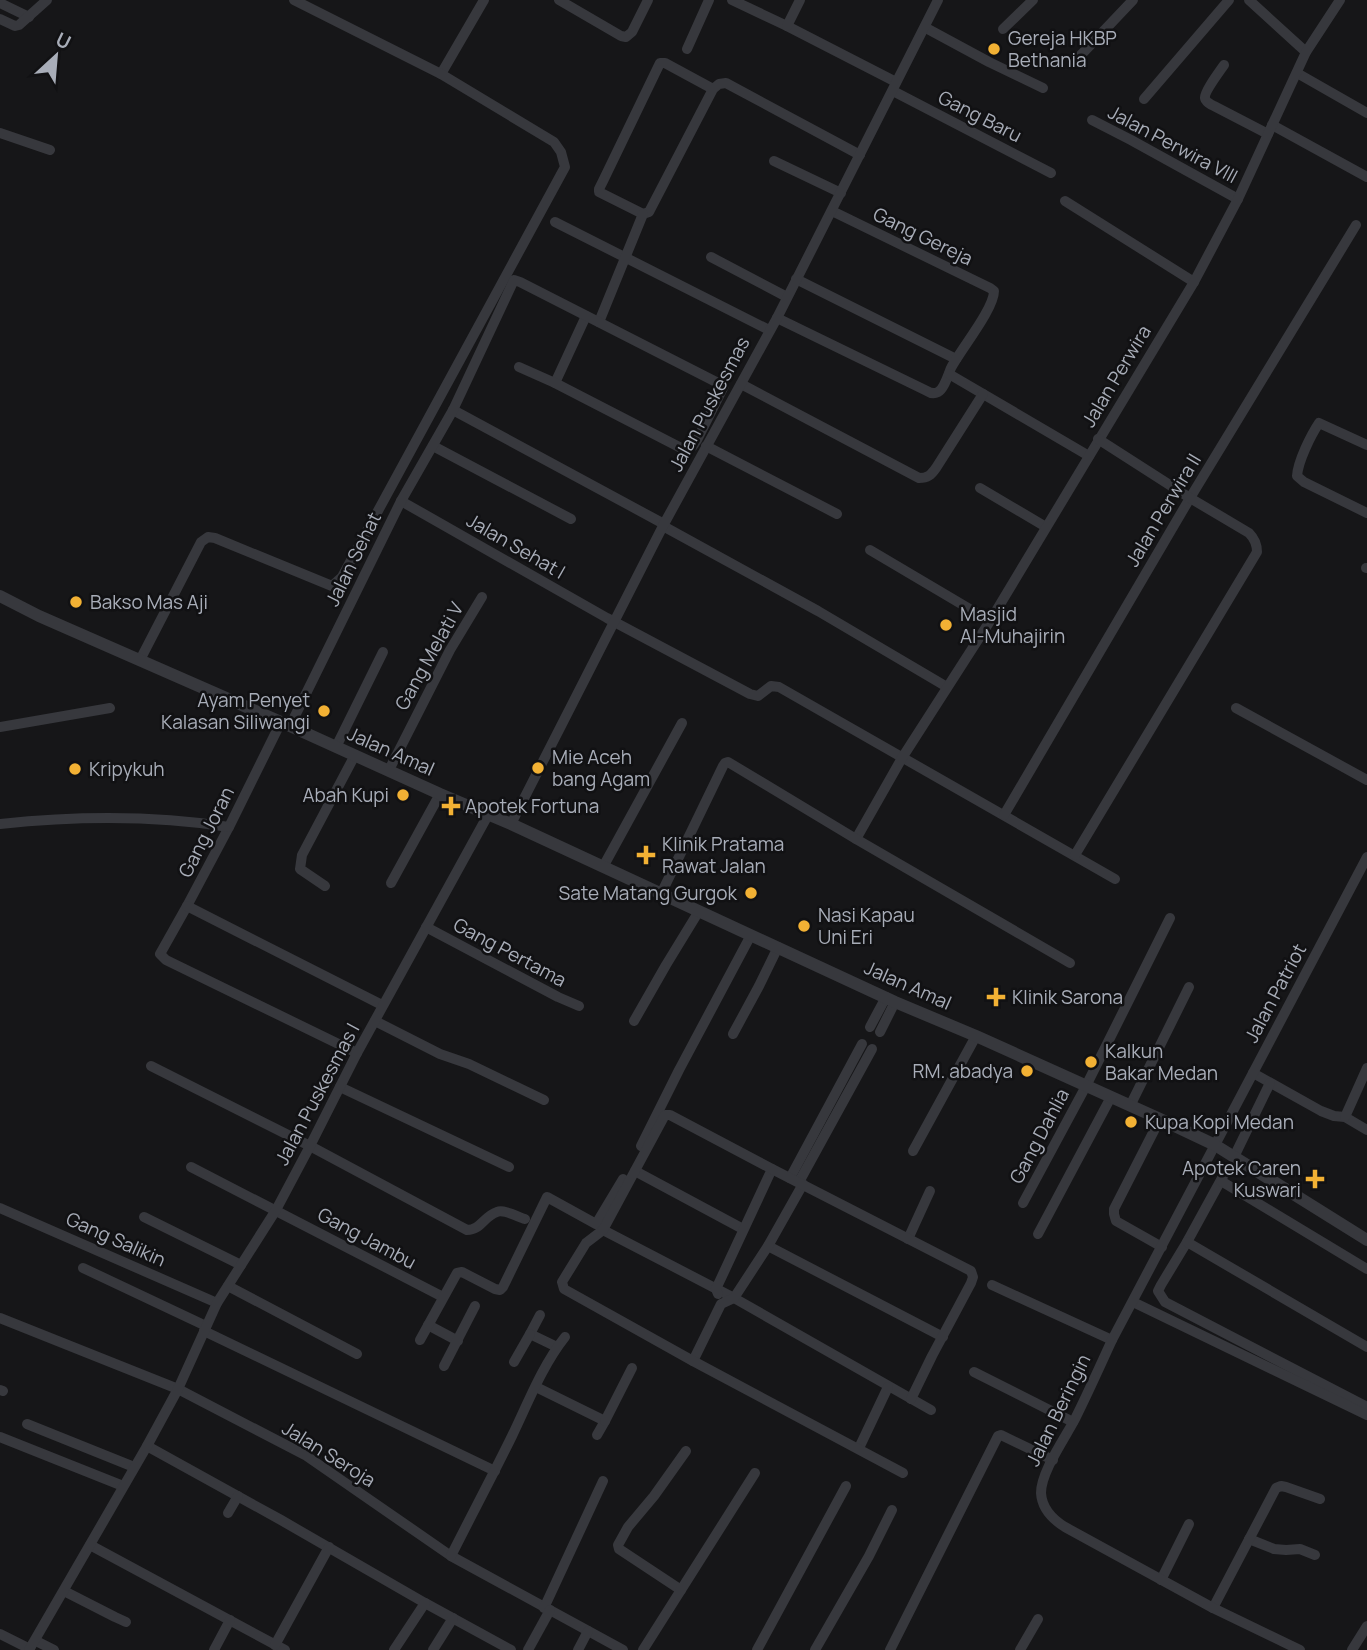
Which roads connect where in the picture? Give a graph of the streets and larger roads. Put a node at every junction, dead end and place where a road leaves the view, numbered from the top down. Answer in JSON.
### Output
{"nodes":[{"id":1,"x":47,"y":0,"type":"edge"},
{"id":2,"x":294,"y":0,"type":"edge"},
{"id":3,"x":484,"y":0,"type":"edge"},
{"id":4,"x":559,"y":0,"type":"edge"},
{"id":5,"x":648,"y":0,"type":"edge"},
{"id":6,"x":709,"y":0,"type":"edge"},
{"id":7,"x":732,"y":0,"type":"edge"},
{"id":8,"x":800,"y":0,"type":"edge"},
{"id":9,"x":939,"y":0,"type":"edge"},
{"id":10,"x":1033,"y":0,"type":"edge"},
{"id":11,"x":1133,"y":0,"type":"edge"},
{"id":12,"x":1229,"y":0,"type":"edge"},
{"id":13,"x":1250,"y":0,"type":"edge"},
{"id":14,"x":1340,"y":0,"type":"edge"},
{"id":15,"x":0,"y":3,"type":"edge"},
{"id":16,"x":29,"y":17,"type":"junction"},
{"id":17,"x":0,"y":19,"type":"edge"},
{"id":18,"x":787,"y":26,"type":"junction"},
{"id":19,"x":926,"y":28,"type":"junction"},
{"id":20,"x":1003,"y":29,"type":"dead end"},
{"id":21,"x":687,"y":49,"type":"dead end"},
{"id":22,"x":1306,"y":52,"type":"junction"},
{"id":23,"x":1079,"y":57,"type":"dead end"},
{"id":24,"x":1224,"y":65,"type":"dead end"},
{"id":25,"x":1297,"y":73,"type":"junction"},
{"id":26,"x":442,"y":74,"type":"junction"},
{"id":27,"x":895,"y":87,"type":"junction"},
{"id":28,"x":1043,"y":88,"type":"dead end"},
{"id":29,"x":713,"y":89,"type":"junction"},
{"id":30,"x":1144,"y":99,"type":"dead end"},
{"id":31,"x":1367,"y":113,"type":"edge"},
{"id":32,"x":1092,"y":120,"type":"dead end"},
{"id":33,"x":1270,"y":130,"type":"junction"},
{"id":34,"x":0,"y":133,"type":"edge"},
{"id":35,"x":50,"y":150,"type":"dead end"},
{"id":36,"x":860,"y":155,"type":"junction"},
{"id":37,"x":774,"y":161,"type":"dead end"},
{"id":38,"x":1051,"y":173,"type":"dead end"},
{"id":39,"x":1367,"y":177,"type":"edge"},
{"id":40,"x":841,"y":193,"type":"junction"},
{"id":41,"x":1238,"y":199,"type":"junction"},
{"id":42,"x":1065,"y":201,"type":"dead end"},
{"id":43,"x":832,"y":211,"type":"junction"},
{"id":44,"x":643,"y":214,"type":"junction"},
{"id":45,"x":555,"y":222,"type":"dead end"},
{"id":46,"x":1356,"y":225,"type":"dead end"},
{"id":47,"x":711,"y":257,"type":"dead end"},
{"id":48,"x":626,"y":258,"type":"junction"},
{"id":49,"x":796,"y":279,"type":"junction"},
{"id":50,"x":1194,"y":282,"type":"junction"},
{"id":51,"x":787,"y":297,"type":"junction"},
{"id":52,"x":586,"y":316,"type":"junction"},
{"id":53,"x":777,"y":318,"type":"junction"},
{"id":54,"x":598,"y":322,"type":"junction"},
{"id":55,"x":769,"y":330,"type":"junction"},
{"id":56,"x":956,"y":359,"type":"junction"},
{"id":57,"x":519,"y":367,"type":"dead end"},
{"id":58,"x":949,"y":374,"type":"junction"},
{"id":59,"x":555,"y":383,"type":"junction"},
{"id":60,"x":724,"y":386,"type":"junction"},
{"id":61,"x":738,"y":388,"type":"junction"},
{"id":62,"x":983,"y":394,"type":"junction"},
{"id":63,"x":453,"y":410,"type":"junction"},
{"id":64,"x":1098,"y":439,"type":"junction"},
{"id":65,"x":1367,"y":445,"type":"edge"},
{"id":66,"x":433,"y":446,"type":"junction"},
{"id":67,"x":706,"y":446,"type":"junction"},
{"id":68,"x":1089,"y":456,"type":"junction"},
{"id":69,"x":980,"y":488,"type":"dead end"},
{"id":70,"x":1190,"y":498,"type":"junction"},
{"id":71,"x":401,"y":501,"type":"junction"},
{"id":72,"x":1367,"y":513,"type":"edge"},
{"id":73,"x":836,"y":514,"type":"dead end"},
{"id":74,"x":571,"y":519,"type":"dead end"},
{"id":75,"x":664,"y":525,"type":"junction"},
{"id":76,"x":1046,"y":527,"type":"junction"},
{"id":77,"x":870,"y":550,"type":"dead end"},
{"id":78,"x":0,"y":596,"type":"edge"},
{"id":79,"x":482,"y":597,"type":"dead end"},
{"id":80,"x":614,"y":621,"type":"junction"},
{"id":81,"x":990,"y":621,"type":"junction"},
{"id":82,"x":383,"y":652,"type":"dead end"},
{"id":83,"x":140,"y":660,"type":"junction"},
{"id":84,"x":947,"y":687,"type":"junction"},
{"id":85,"x":110,"y":708,"type":"dead end"},
{"id":86,"x":1236,"y":708,"type":"dead end"},
{"id":87,"x":682,"y":723,"type":"dead end"},
{"id":88,"x":286,"y":724,"type":"junction"},
{"id":89,"x":0,"y":727,"type":"edge"},
{"id":90,"x":336,"y":747,"type":"junction"},
{"id":91,"x":355,"y":755,"type":"junction"},
{"id":92,"x":902,"y":758,"type":"junction"},
{"id":93,"x":389,"y":770,"type":"junction"},
{"id":94,"x":1367,"y":780,"type":"edge"},
{"id":95,"x":440,"y":794,"type":"junction"},
{"id":96,"x":488,"y":815,"type":"junction"},
{"id":97,"x":1004,"y":816,"type":"junction"},
{"id":98,"x":0,"y":824,"type":"edge"},
{"id":99,"x":510,"y":824,"type":"junction"},
{"id":100,"x":229,"y":827,"type":"junction"},
{"id":101,"x":856,"y":839,"type":"junction"},
{"id":102,"x":1075,"y":855,"type":"junction"},
{"id":103,"x":1367,"y":857,"type":"edge"},
{"id":104,"x":603,"y":867,"type":"junction"},
{"id":105,"x":1115,"y":879,"type":"dead end"},
{"id":106,"x":391,"y":883,"type":"dead end"},
{"id":107,"x":325,"y":886,"type":"dead end"},
{"id":108,"x":661,"y":894,"type":"junction"},
{"id":109,"x":187,"y":906,"type":"junction"},
{"id":110,"x":699,"y":911,"type":"junction"},
{"id":111,"x":1170,"y":918,"type":"dead end"},
{"id":112,"x":426,"y":927,"type":"junction"},
{"id":113,"x":751,"y":935,"type":"junction"},
{"id":114,"x":778,"y":947,"type":"junction"},
{"id":115,"x":1070,"y":963,"type":"dead end"},
{"id":116,"x":1189,"y":987,"type":"dead end"},
{"id":117,"x":890,"y":999,"type":"junction"},
{"id":118,"x":382,"y":1005,"type":"junction"},
{"id":119,"x":579,"y":1006,"type":"dead end"},
{"id":120,"x":375,"y":1021,"type":"junction"},
{"id":121,"x":634,"y":1021,"type":"dead end"},
{"id":122,"x":875,"y":1030,"type":"dead end"},
{"id":123,"x":733,"y":1034,"type":"dead end"},
{"id":124,"x":976,"y":1036,"type":"junction"},
{"id":125,"x":867,"y":1046,"type":"dead end"},
{"id":126,"x":356,"y":1053,"type":"junction"},
{"id":127,"x":151,"y":1066,"type":"dead end"},
{"id":128,"x":1367,"y":1068,"type":"edge"},
{"id":129,"x":1253,"y":1073,"type":"junction"},
{"id":130,"x":1270,"y":1083,"type":"junction"},
{"id":131,"x":1086,"y":1086,"type":"junction"},
{"id":132,"x":340,"y":1087,"type":"junction"},
{"id":133,"x":1111,"y":1097,"type":"junction"},
{"id":134,"x":544,"y":1100,"type":"dead end"},
{"id":135,"x":1130,"y":1107,"type":"junction"},
{"id":136,"x":1345,"y":1117,"type":"junction"},
{"id":137,"x":1160,"y":1119,"type":"junction"},
{"id":138,"x":1367,"y":1130,"type":"edge"},
{"id":139,"x":1215,"y":1145,"type":"junction"},
{"id":140,"x":310,"y":1146,"type":"junction"},
{"id":141,"x":913,"y":1151,"type":"dead end"},
{"id":142,"x":1234,"y":1157,"type":"junction"},
{"id":143,"x":191,"y":1167,"type":"dead end"},
{"id":144,"x":509,"y":1167,"type":"dead end"},
{"id":145,"x":772,"y":1169,"type":"junction"},
{"id":146,"x":1227,"y":1169,"type":"dead end"},
{"id":147,"x":635,"y":1171,"type":"junction"},
{"id":148,"x":797,"y":1181,"type":"junction"},
{"id":149,"x":1221,"y":1181,"type":"junction"},
{"id":150,"x":930,"y":1191,"type":"dead end"},
{"id":151,"x":1023,"y":1203,"type":"dead end"},
{"id":152,"x":0,"y":1209,"type":"edge"},
{"id":153,"x":276,"y":1210,"type":"junction"},
{"id":154,"x":144,"y":1217,"type":"dead end"},
{"id":155,"x":525,"y":1219,"type":"dead end"},
{"id":156,"x":743,"y":1229,"type":"junction"},
{"id":157,"x":603,"y":1230,"type":"junction"},
{"id":158,"x":1038,"y":1234,"type":"dead end"},
{"id":159,"x":908,"y":1239,"type":"junction"},
{"id":160,"x":1367,"y":1240,"type":"edge"},
{"id":161,"x":1187,"y":1242,"type":"junction"},
{"id":162,"x":768,"y":1246,"type":"junction"},
{"id":163,"x":1162,"y":1247,"type":"junction"},
{"id":164,"x":241,"y":1265,"type":"junction"},
{"id":165,"x":83,"y":1268,"type":"dead end"},
{"id":166,"x":1367,"y":1269,"type":"edge"},
{"id":167,"x":992,"y":1285,"type":"dead end"},
{"id":168,"x":228,"y":1286,"type":"junction"},
{"id":169,"x":716,"y":1289,"type":"junction"},
{"id":170,"x":443,"y":1297,"type":"junction"},
{"id":171,"x":734,"y":1298,"type":"junction"},
{"id":172,"x":1133,"y":1302,"type":"junction"},
{"id":173,"x":217,"y":1303,"type":"junction"},
{"id":174,"x":721,"y":1304,"type":"junction"},
{"id":175,"x":475,"y":1306,"type":"dead end"},
{"id":176,"x":540,"y":1315,"type":"dead end"},
{"id":177,"x":0,"y":1318,"type":"edge"},
{"id":178,"x":428,"y":1325,"type":"junction"},
{"id":179,"x":205,"y":1328,"type":"junction"},
{"id":180,"x":530,"y":1334,"type":"junction"},
{"id":181,"x":565,"y":1337,"type":"dead end"},
{"id":182,"x":943,"y":1337,"type":"junction"},
{"id":183,"x":420,"y":1340,"type":"dead end"},
{"id":184,"x":1112,"y":1340,"type":"junction"},
{"id":185,"x":458,"y":1341,"type":"junction"},
{"id":186,"x":557,"y":1347,"type":"junction"},
{"id":187,"x":1367,"y":1347,"type":"edge"},
{"id":188,"x":357,"y":1354,"type":"dead end"},
{"id":189,"x":693,"y":1361,"type":"junction"},
{"id":190,"x":514,"y":1362,"type":"dead end"},
{"id":191,"x":444,"y":1366,"type":"dead end"},
{"id":192,"x":632,"y":1368,"type":"dead end"},
{"id":193,"x":974,"y":1372,"type":"dead end"},
{"id":194,"x":536,"y":1387,"type":"junction"},
{"id":195,"x":888,"y":1387,"type":"junction"},
{"id":196,"x":178,"y":1389,"type":"junction"},
{"id":197,"x":911,"y":1399,"type":"junction"},
{"id":198,"x":1367,"y":1407,"type":"edge"},
{"id":199,"x":931,"y":1410,"type":"dead end"},
{"id":200,"x":1367,"y":1415,"type":"edge"},
{"id":201,"x":605,"y":1421,"type":"junction"},
{"id":202,"x":1073,"y":1422,"type":"junction"},
{"id":203,"x":27,"y":1424,"type":"dead end"},
{"id":204,"x":597,"y":1435,"type":"dead end"},
{"id":205,"x":0,"y":1437,"type":"edge"},
{"id":206,"x":147,"y":1446,"type":"junction"},
{"id":207,"x":859,"y":1448,"type":"junction"},
{"id":208,"x":686,"y":1451,"type":"dead end"},
{"id":209,"x":1053,"y":1460,"type":"junction"},
{"id":210,"x":134,"y":1467,"type":"junction"},
{"id":211,"x":495,"y":1471,"type":"junction"},
{"id":212,"x":755,"y":1473,"type":"dead end"},
{"id":213,"x":903,"y":1473,"type":"dead end"},
{"id":214,"x":603,"y":1481,"type":"dead end"},
{"id":215,"x":123,"y":1486,"type":"junction"},
{"id":216,"x":846,"y":1486,"type":"dead end"},
{"id":217,"x":238,"y":1496,"type":"junction"},
{"id":218,"x":1320,"y":1499,"type":"dead end"},
{"id":219,"x":892,"y":1510,"type":"dead end"},
{"id":220,"x":228,"y":1513,"type":"dead end"},
{"id":221,"x":1189,"y":1524,"type":"dead end"},
{"id":222,"x":1249,"y":1539,"type":"junction"},
{"id":223,"x":90,"y":1545,"type":"junction"},
{"id":224,"x":329,"y":1547,"type":"junction"},
{"id":225,"x":1315,"y":1555,"type":"dead end"},
{"id":226,"x":451,"y":1556,"type":"junction"},
{"id":227,"x":1161,"y":1580,"type":"junction"},
{"id":228,"x":681,"y":1590,"type":"junction"},
{"id":229,"x":64,"y":1591,"type":"junction"},
{"id":230,"x":425,"y":1603,"type":"junction"},
{"id":231,"x":1213,"y":1608,"type":"junction"},
{"id":232,"x":547,"y":1609,"type":"junction"},
{"id":233,"x":453,"y":1619,"type":"junction"},
{"id":234,"x":1038,"y":1619,"type":"dead end"},
{"id":235,"x":230,"y":1620,"type":"junction"},
{"id":236,"x":126,"y":1622,"type":"dead end"},
{"id":237,"x":1367,"y":1626,"type":"edge"},
{"id":238,"x":587,"y":1631,"type":"junction"},
{"id":239,"x":0,"y":1634,"type":"edge"},
{"id":240,"x":32,"y":1647,"type":"edge"},
{"id":241,"x":280,"y":1647,"type":"edge"},
{"id":242,"x":1296,"y":1649,"type":"edge"},
{"id":243,"x":54,"y":1650,"type":"edge"},
{"id":244,"x":214,"y":1650,"type":"edge"},
{"id":245,"x":394,"y":1650,"type":"edge"},
{"id":246,"x":433,"y":1650,"type":"edge"},
{"id":247,"x":511,"y":1650,"type":"edge"},
{"id":248,"x":528,"y":1650,"type":"edge"},
{"id":249,"x":578,"y":1650,"type":"edge"},
{"id":250,"x":622,"y":1650,"type":"edge"},
{"id":251,"x":643,"y":1650,"type":"edge"},
{"id":252,"x":757,"y":1650,"type":"edge"},
{"id":253,"x":815,"y":1650,"type":"edge"},
{"id":254,"x":890,"y":1650,"type":"edge"},
{"id":255,"x":1020,"y":1650,"type":"edge"},
{"id":256,"x":1352,"y":1650,"type":"edge"}],
"edges":[{"from":1,"to":16,"type":"street"},
{"from":2,"to":26,"type":"street"},
{"from":3,"to":26,"type":"street"},
{"from":4,"to":5,"type":"street"},
{"from":6,"to":21,"type":"street"},
{"from":7,"to":18,"type":"street","name":"Gang Baru"},
{"from":8,"to":18,"type":"street"},
{"from":9,"to":19,"type":"street","name":"Jalan Puskesmas"},
{"from":10,"to":20,"type":"street"},
{"from":11,"to":23,"type":"street"},
{"from":12,"to":30,"type":"street"},
{"from":13,"to":22,"type":"street"},
{"from":14,"to":22,"type":"street","name":"Jalan Perwira"},
{"from":15,"to":16,"type":"street"},
{"from":16,"to":17,"type":"street"},
{"from":18,"to":27,"type":"street","name":"Gang Baru"},
{"from":19,"to":27,"type":"street","name":"Jalan Puskesmas"},
{"from":19,"to":28,"type":"street"},
{"from":22,"to":25,"type":"street","name":"Jalan Perwira"},
{"from":24,"to":33,"type":"street"},
{"from":25,"to":31,"type":"street"},
{"from":25,"to":33,"type":"street","name":"Jalan Perwira"},
{"from":26,"to":83,"type":"street"},
{"from":27,"to":36,"type":"street","name":"Jalan Puskesmas"},
{"from":27,"to":38,"type":"street","name":"Gang Baru"},
{"from":29,"to":36,"type":"street"},
{"from":29,"to":44,"type":"street"},
{"from":29,"to":44,"type":"street"},
{"from":32,"to":41,"type":"street","name":"Jalan Perwira VIII"},
{"from":33,"to":39,"type":"street"},
{"from":33,"to":41,"type":"street","name":"Jalan Perwira"},
{"from":34,"to":35,"type":"street"},
{"from":36,"to":40,"type":"street","name":"Jalan Puskesmas"},
{"from":37,"to":40,"type":"street"},
{"from":40,"to":43,"type":"street","name":"Jalan Puskesmas"},
{"from":41,"to":50,"type":"street","name":"Jalan Perwira"},
{"from":42,"to":50,"type":"street"},
{"from":43,"to":49,"type":"street","name":"Jalan Puskesmas"},
{"from":43,"to":56,"type":"street","name":"Gang Gereja"},
{"from":44,"to":48,"type":"street"},
{"from":45,"to":48,"type":"street"},
{"from":46,"to":70,"type":"street","name":"Jalan Perwira II"},
{"from":47,"to":51,"type":"street"},
{"from":48,"to":54,"type":"street"},
{"from":48,"to":55,"type":"street"},
{"from":49,"to":51,"type":"street","name":"Jalan Puskesmas"},
{"from":49,"to":56,"type":"street"},
{"from":50,"to":64,"type":"street","name":"Jalan Perwira"},
{"from":51,"to":53,"type":"street","name":"Jalan Puskesmas"},
{"from":52,"to":54,"type":"street"},
{"from":52,"to":59,"type":"street"},
{"from":52,"to":63,"type":"street","name":"Jalan Sehat"},
{"from":53,"to":55,"type":"street","name":"Jalan Puskesmas"},
{"from":53,"to":58,"type":"street"},
{"from":54,"to":60,"type":"street"},
{"from":55,"to":61,"type":"street","name":"Jalan Puskesmas"},
{"from":56,"to":58,"type":"street"},
{"from":57,"to":59,"type":"street"},
{"from":58,"to":62,"type":"street"},
{"from":59,"to":60,"type":"street"},
{"from":60,"to":61,"type":"street"},
{"from":61,"to":62,"type":"street"},
{"from":61,"to":67,"type":"street","name":"Jalan Puskesmas"},
{"from":62,"to":68,"type":"street"},
{"from":63,"to":66,"type":"street","name":"Jalan Sehat"},
{"from":63,"to":75,"type":"street"},
{"from":64,"to":68,"type":"street","name":"Jalan Perwira"},
{"from":64,"to":70,"type":"street"},
{"from":65,"to":72,"type":"street"},
{"from":66,"to":71,"type":"street","name":"Jalan Sehat"},
{"from":66,"to":74,"type":"street"},
{"from":67,"to":73,"type":"street"},
{"from":67,"to":75,"type":"street","name":"Jalan Puskesmas"},
{"from":68,"to":76,"type":"street","name":"Jalan Perwira"},
{"from":69,"to":76,"type":"street"},
{"from":70,"to":97,"type":"street","name":"Jalan Perwira II"},
{"from":70,"to":102,"type":"street"},
{"from":71,"to":80,"type":"street","name":"Jalan Sehat I"},
{"from":71,"to":88,"type":"street","name":"Jalan Sehat"},
{"from":75,"to":80,"type":"street","name":"Jalan Puskesmas"},
{"from":75,"to":84,"type":"street"},
{"from":76,"to":81,"type":"street","name":"Jalan Perwira"},
{"from":77,"to":81,"type":"street"},
{"from":78,"to":83,"type":"street","name":"Jalan Amal"},
{"from":79,"to":93,"type":"street","name":"Gang Melati V"},
{"from":80,"to":92,"type":"street","name":"Jalan Sehat I"},
{"from":80,"to":99,"type":"street","name":"Jalan Puskesmas"},
{"from":81,"to":84,"type":"street","name":"Jalan Perwira"},
{"from":82,"to":90,"type":"street"},
{"from":83,"to":88,"type":"street","name":"Jalan Amal"},
{"from":84,"to":92,"type":"street","name":"Jalan Perwira"},
{"from":85,"to":89,"type":"street"},
{"from":86,"to":94,"type":"street"},
{"from":87,"to":104,"type":"street"},
{"from":88,"to":90,"type":"street","name":"Jalan Amal"},
{"from":88,"to":100,"type":"street","name":"Gang Joran"},
{"from":90,"to":91,"type":"street","name":"Jalan Amal"},
{"from":91,"to":93,"type":"street","name":"Jalan Amal"},
{"from":91,"to":107,"type":"street"},
{"from":92,"to":97,"type":"street","name":"Jalan Sehat I"},
{"from":92,"to":101,"type":"street","name":"Jalan Perwira"},
{"from":93,"to":95,"type":"street","name":"Jalan Amal"},
{"from":95,"to":96,"type":"street","name":"Jalan Amal"},
{"from":95,"to":106,"type":"street"},
{"from":96,"to":99,"type":"street","name":"Jalan Amal"},
{"from":96,"to":112,"type":"street","name":"Jalan Puskesmas I"},
{"from":97,"to":102,"type":"street","name":"Jalan Sehat I"},
{"from":98,"to":100,"type":"street"},
{"from":99,"to":104,"type":"street","name":"Jalan Amal"},
{"from":100,"to":109,"type":"street","name":"Gang Joran"},
{"from":101,"to":108,"type":"street"},
{"from":101,"to":115,"type":"street"},
{"from":102,"to":105,"type":"street","name":"Jalan Sehat I"},
{"from":103,"to":129,"type":"street","name":"Jalan Patriot"},
{"from":104,"to":108,"type":"street","name":"Jalan Amal"},
{"from":108,"to":110,"type":"street","name":"Jalan Amal"},
{"from":109,"to":118,"type":"street"},
{"from":109,"to":126,"type":"street","name":"Gang Joran"},
{"from":110,"to":113,"type":"street","name":"Jalan Amal"},
{"from":110,"to":121,"type":"street"},
{"from":111,"to":131,"type":"street","name":"Gang Dahlia"},
{"from":112,"to":118,"type":"street","name":"Jalan Puskesmas I"},
{"from":112,"to":119,"type":"street","name":"Gang Pertama"},
{"from":113,"to":114,"type":"street","name":"Jalan Amal"},
{"from":113,"to":170,"type":"street"},
{"from":114,"to":117,"type":"street","name":"Jalan Amal"},
{"from":114,"to":123,"type":"street"},
{"from":116,"to":135,"type":"street"},
{"from":117,"to":122,"type":"street"},
{"from":117,"to":124,"type":"street","name":"Jalan Amal"},
{"from":118,"to":120,"type":"street","name":"Jalan Puskesmas I"},
{"from":120,"to":126,"type":"street","name":"Jalan Puskesmas I"},
{"from":120,"to":134,"type":"street"},
{"from":124,"to":131,"type":"street","name":"Jalan Amal"},
{"from":124,"to":141,"type":"street"},
{"from":125,"to":148,"type":"street"},
{"from":126,"to":132,"type":"street","name":"Jalan Puskesmas I"},
{"from":127,"to":140,"type":"street"},
{"from":128,"to":136,"type":"street"},
{"from":129,"to":130,"type":"street"},
{"from":129,"to":139,"type":"street","name":"Jalan Patriot"},
{"from":130,"to":136,"type":"street"},
{"from":130,"to":142,"type":"street"},
{"from":131,"to":133,"type":"street","name":"Jalan Amal"},
{"from":131,"to":151,"type":"street","name":"Gang Dahlia"},
{"from":132,"to":140,"type":"street","name":"Jalan Puskesmas I"},
{"from":132,"to":144,"type":"street"},
{"from":133,"to":135,"type":"street","name":"Jalan Amal"},
{"from":133,"to":158,"type":"street"},
{"from":135,"to":137,"type":"street","name":"Jalan Amal"},
{"from":136,"to":138,"type":"street"},
{"from":137,"to":139,"type":"street","name":"Jalan Amal"},
{"from":137,"to":163,"type":"street"},
{"from":139,"to":142,"type":"street","name":"Jalan Amal"},
{"from":139,"to":163,"type":"street","name":"Jalan Beringin"},
{"from":140,"to":153,"type":"street","name":"Jalan Puskesmas I"},
{"from":140,"to":155,"type":"street"},
{"from":142,"to":160,"type":"street","name":"Jalan Amal"},
{"from":143,"to":153,"type":"street","name":"Gang Jambu"},
{"from":145,"to":147,"type":"street"},
{"from":145,"to":148,"type":"street"},
{"from":145,"to":156,"type":"street"},
{"from":146,"to":149,"type":"street"},
{"from":147,"to":156,"type":"street"},
{"from":147,"to":157,"type":"street"},
{"from":148,"to":159,"type":"street"},
{"from":148,"to":162,"type":"street"},
{"from":149,"to":161,"type":"street"},
{"from":149,"to":166,"type":"street"},
{"from":150,"to":159,"type":"street"},
{"from":152,"to":173,"type":"street","name":"Gang Salikin"},
{"from":153,"to":164,"type":"street","name":"Jalan Puskesmas I"},
{"from":153,"to":170,"type":"street","name":"Gang Jambu"},
{"from":154,"to":164,"type":"street"},
{"from":156,"to":169,"type":"street"},
{"from":157,"to":169,"type":"street"},
{"from":157,"to":189,"type":"street"},
{"from":159,"to":182,"type":"street"},
{"from":161,"to":187,"type":"street"},
{"from":161,"to":198,"type":"street"},
{"from":162,"to":171,"type":"street"},
{"from":162,"to":182,"type":"street"},
{"from":163,"to":172,"type":"street","name":"Jalan Beringin"},
{"from":164,"to":168,"type":"street","name":"Jalan Puskesmas I"},
{"from":165,"to":179,"type":"street"},
{"from":167,"to":184,"type":"street"},
{"from":168,"to":173,"type":"street","name":"Jalan Puskesmas I"},
{"from":168,"to":188,"type":"street"},
{"from":169,"to":171,"type":"street"},
{"from":169,"to":174,"type":"street"},
{"from":170,"to":178,"type":"street"},
{"from":171,"to":174,"type":"street"},
{"from":171,"to":195,"type":"street"},
{"from":172,"to":184,"type":"street","name":"Jalan Beringin"},
{"from":172,"to":200,"type":"street"},
{"from":173,"to":179,"type":"street","name":"Jalan Puskesmas I"},
{"from":174,"to":189,"type":"street"},
{"from":175,"to":185,"type":"street"},
{"from":176,"to":180,"type":"street"},
{"from":177,"to":196,"type":"street","name":"Jalan Seroja"},
{"from":178,"to":183,"type":"street"},
{"from":178,"to":185,"type":"street"},
{"from":179,"to":196,"type":"street","name":"Jalan Puskesmas I"},
{"from":179,"to":211,"type":"street"},
{"from":180,"to":186,"type":"street"},
{"from":180,"to":190,"type":"street"},
{"from":181,"to":186,"type":"street"},
{"from":182,"to":197,"type":"street"},
{"from":184,"to":202,"type":"street","name":"Jalan Beringin"},
{"from":185,"to":191,"type":"street"},
{"from":186,"to":194,"type":"street"},
{"from":189,"to":207,"type":"street"},
{"from":192,"to":201,"type":"street"},
{"from":193,"to":202,"type":"street"},
{"from":194,"to":201,"type":"street"},
{"from":194,"to":211,"type":"street"},
{"from":195,"to":197,"type":"street"},
{"from":195,"to":207,"type":"street"},
{"from":196,"to":206,"type":"street","name":"Jalan Puskesmas I"},
{"from":196,"to":226,"type":"street","name":"Jalan Seroja"},
{"from":197,"to":199,"type":"street"},
{"from":201,"to":204,"type":"street"},
{"from":202,"to":209,"type":"street","name":"Jalan Beringin"},
{"from":203,"to":210,"type":"street"},
{"from":205,"to":215,"type":"street"},
{"from":206,"to":210,"type":"street","name":"Jalan Puskesmas I"},
{"from":206,"to":217,"type":"street"},
{"from":207,"to":213,"type":"street"},
{"from":208,"to":228,"type":"street"},
{"from":209,"to":227,"type":"street","name":"Jalan Beringin"},
{"from":209,"to":254,"type":"street"},
{"from":210,"to":215,"type":"street","name":"Jalan Puskesmas I"},
{"from":211,"to":226,"type":"street"},
{"from":212,"to":228,"type":"street"},
{"from":214,"to":232,"type":"street"},
{"from":215,"to":223,"type":"street","name":"Jalan Puskesmas I"},
{"from":216,"to":252,"type":"street"},
{"from":217,"to":220,"type":"street"},
{"from":217,"to":224,"type":"street"},
{"from":218,"to":222,"type":"street"},
{"from":219,"to":253,"type":"street"},
{"from":221,"to":227,"type":"street"},
{"from":222,"to":225,"type":"street"},
{"from":222,"to":231,"type":"street"},
{"from":223,"to":229,"type":"street","name":"Jalan Puskesmas I"},
{"from":223,"to":235,"type":"street"},
{"from":224,"to":230,"type":"street"},
{"from":224,"to":241,"type":"street"},
{"from":226,"to":232,"type":"street","name":"Jalan Seroja"},
{"from":227,"to":231,"type":"street","name":"Jalan Beringin"},
{"from":228,"to":251,"type":"street"},
{"from":229,"to":236,"type":"street"},
{"from":229,"to":240,"type":"street","name":"Jalan Puskesmas I"},
{"from":230,"to":233,"type":"street"},
{"from":230,"to":245,"type":"street"},
{"from":231,"to":242,"type":"street","name":"Jalan Beringin"},
{"from":232,"to":238,"type":"street","name":"Jalan Seroja"},
{"from":232,"to":248,"type":"street"},
{"from":233,"to":246,"type":"street"},
{"from":233,"to":247,"type":"street"},
{"from":234,"to":255,"type":"street"},
{"from":235,"to":241,"type":"street"},
{"from":235,"to":244,"type":"street"},
{"from":237,"to":256,"type":"street"},
{"from":238,"to":249,"type":"street"},
{"from":238,"to":250,"type":"street","name":"Jalan Seroja"},
{"from":239,"to":240,"type":"street"},
{"from":240,"to":243,"type":"street"}]}
